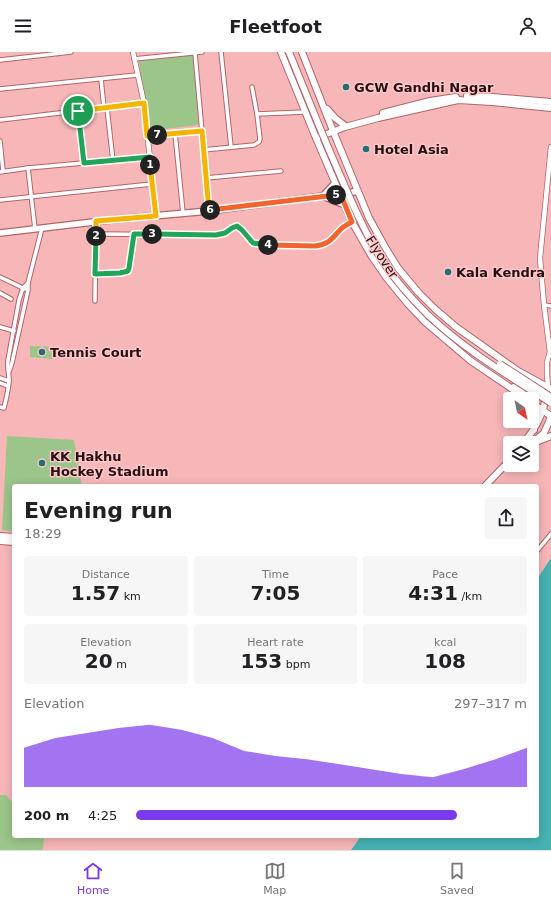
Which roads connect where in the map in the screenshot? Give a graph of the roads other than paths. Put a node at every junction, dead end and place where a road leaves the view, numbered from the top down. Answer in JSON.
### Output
{"nodes":[{"id":1,"x":20,"y":52,"type":"edge"},
{"id":2,"x":71,"y":52,"type":"edge"},
{"id":3,"x":133,"y":52,"type":"edge"},
{"id":4,"x":202,"y":52,"type":"edge"},
{"id":5,"x":221,"y":52,"type":"edge"},
{"id":6,"x":281,"y":52,"type":"edge"},
{"id":7,"x":289,"y":52,"type":"edge"},
{"id":8,"x":293,"y":52,"type":"edge"},
{"id":9,"x":302,"y":52,"type":"edge"},
{"id":10,"x":195,"y":53,"type":"junction"},
{"id":11,"x":21,"y":58,"type":"junction"},
{"id":12,"x":134,"y":59,"type":"junction"},
{"id":13,"x":0,"y":60,"type":"edge"},
{"id":14,"x":137,"y":74,"type":"junction"},
{"id":15,"x":101,"y":79,"type":"junction"},
{"id":16,"x":252,"y":87,"type":"dead end"},
{"id":17,"x":0,"y":89,"type":"edge"},
{"id":18,"x":551,"y":102,"type":"edge"},
{"id":19,"x":144,"y":103,"type":"junction"},
{"id":20,"x":322,"y":104,"type":"junction"},
{"id":21,"x":106,"y":108,"type":"junction"},
{"id":22,"x":551,"y":108,"type":"edge"},
{"id":23,"x":78,"y":111,"type":"junction"},
{"id":24,"x":306,"y":112,"type":"junction"},
{"id":25,"x":257,"y":114,"type":"junction"},
{"id":26,"x":0,"y":120,"type":"edge"},
{"id":27,"x":344,"y":125,"type":"junction"},
{"id":28,"x":333,"y":130,"type":"junction"},
{"id":29,"x":202,"y":131,"type":"junction"},
{"id":30,"x":175,"y":133,"type":"junction"},
{"id":31,"x":147,"y":136,"type":"junction"},
{"id":32,"x":315,"y":136,"type":"junction"},
{"id":33,"x":0,"y":141,"type":"edge"},
{"id":34,"x":231,"y":147,"type":"junction"},
{"id":35,"x":551,"y":147,"type":"edge"},
{"id":36,"x":203,"y":150,"type":"junction"},
{"id":37,"x":150,"y":157,"type":"junction"},
{"id":38,"x":113,"y":160,"type":"junction"},
{"id":39,"x":84,"y":163,"type":"junction"},
{"id":40,"x":28,"y":168,"type":"junction"},
{"id":41,"x":1,"y":171,"type":"edge"},
{"id":42,"x":281,"y":171,"type":"dead end"},
{"id":43,"x":206,"y":178,"type":"junction"},
{"id":44,"x":335,"y":183,"type":"junction"},
{"id":45,"x":152,"y":184,"type":"junction"},
{"id":46,"x":357,"y":191,"type":"junction"},
{"id":47,"x":341,"y":195,"type":"junction"},
{"id":48,"x":323,"y":196,"type":"junction"},
{"id":49,"x":31,"y":197,"type":"junction"},
{"id":50,"x":0,"y":200,"type":"edge"},
{"id":51,"x":345,"y":205,"type":"junction"},
{"id":52,"x":209,"y":211,"type":"junction"},
{"id":53,"x":183,"y":213,"type":"junction"},
{"id":54,"x":156,"y":216,"type":"junction"},
{"id":55,"x":96,"y":221,"type":"junction"},
{"id":56,"x":352,"y":222,"type":"junction"},
{"id":57,"x":42,"y":228,"type":"junction"},
{"id":58,"x":35,"y":229,"type":"junction"},
{"id":59,"x":0,"y":233,"type":"edge"},
{"id":60,"x":96,"y":234,"type":"junction"},
{"id":61,"x":134,"y":234,"type":"junction"},
{"id":62,"x":95,"y":274,"type":"junction"},
{"id":63,"x":0,"y":277,"type":"edge"},
{"id":64,"x":28,"y":283,"type":"junction"},
{"id":65,"x":23,"y":288,"type":"junction"},
{"id":66,"x":28,"y":290,"type":"junction"},
{"id":67,"x":0,"y":293,"type":"edge"},
{"id":68,"x":11,"y":299,"type":"dead end"},
{"id":69,"x":95,"y":301,"type":"dead end"},
{"id":70,"x":544,"y":305,"type":"junction"},
{"id":71,"x":551,"y":306,"type":"edge"},
{"id":72,"x":0,"y":327,"type":"edge"},
{"id":73,"x":14,"y":330,"type":"junction"},
{"id":74,"x":19,"y":331,"type":"junction"},
{"id":75,"x":550,"y":353,"type":"edge"},
{"id":76,"x":9,"y":372,"type":"junction"},
{"id":77,"x":0,"y":378,"type":"edge"},
{"id":78,"x":533,"y":379,"type":"junction"},
{"id":79,"x":9,"y":381,"type":"junction"},
{"id":80,"x":0,"y":383,"type":"edge"},
{"id":81,"x":8,"y":386,"type":"junction"},
{"id":82,"x":510,"y":387,"type":"junction"},
{"id":83,"x":549,"y":388,"type":"edge"},
{"id":84,"x":517,"y":392,"type":"edge"},
{"id":85,"x":551,"y":397,"type":"edge"},
{"id":86,"x":551,"y":403,"type":"edge"},
{"id":87,"x":0,"y":407,"type":"edge"},
{"id":88,"x":539,"y":408,"type":"edge"},
{"id":89,"x":543,"y":411,"type":"junction"},
{"id":90,"x":551,"y":416,"type":"edge"},
{"id":91,"x":534,"y":430,"type":"joint"},
{"id":92,"x":529,"y":436,"type":"edge"},
{"id":93,"x":551,"y":436,"type":"edge"},
{"id":94,"x":539,"y":438,"type":"edge"},
{"id":95,"x":539,"y":441,"type":"edge"},
{"id":96,"x":503,"y":467,"type":"edge"},
{"id":97,"x":487,"y":484,"type":"edge"},
{"id":98,"x":551,"y":534,"type":"edge"},
{"id":99,"x":0,"y":536,"type":"edge"},
{"id":100,"x":12,"y":537,"type":"edge"},
{"id":101,"x":0,"y":541,"type":"edge"},
{"id":102,"x":12,"y":542,"type":"edge"},
{"id":103,"x":539,"y":549,"type":"edge"}],
"edges":[{"from":1,"to":11,"type":"street"},
{"from":2,"to":11,"type":"street"},
{"from":3,"to":12,"type":"street"},
{"from":4,"to":10,"type":"street"},
{"from":5,"to":34,"type":"street"},
{"from":6,"to":24,"type":"main road"},
{"from":7,"to":86,"type":"main road","name":"Flyover","bridge":true},
{"from":8,"to":85,"type":"main road","name":"Flyover","bridge":true},
{"from":9,"to":20,"type":"main road"},
{"from":10,"to":12,"type":"street"},
{"from":10,"to":29,"type":"street"},
{"from":11,"to":13,"type":"street"},
{"from":12,"to":14,"type":"street"},
{"from":14,"to":15,"type":"street"},
{"from":14,"to":19,"type":"street"},
{"from":15,"to":17,"type":"street"},
{"from":15,"to":21,"type":"street"},
{"from":16,"to":25,"type":"street"},
{"from":18,"to":27,"type":"main road"},
{"from":19,"to":21,"type":"street"},
{"from":19,"to":31,"type":"street"},
{"from":20,"to":27,"type":"main road"},
{"from":20,"to":28,"type":"main road"},
{"from":21,"to":23,"type":"street"},
{"from":21,"to":38,"type":"street"},
{"from":22,"to":28,"type":"main road"},
{"from":23,"to":26,"type":"street"},
{"from":23,"to":39,"type":"street"},
{"from":24,"to":25,"type":"street"},
{"from":24,"to":32,"type":"main road"},
{"from":25,"to":34,"type":"street"},
{"from":27,"to":28,"type":"main road"},
{"from":28,"to":32,"type":"main road"},
{"from":28,"to":46,"type":"main road"},
{"from":29,"to":30,"type":"street"},
{"from":29,"to":36,"type":"street"},
{"from":30,"to":31,"type":"street"},
{"from":30,"to":53,"type":"street"},
{"from":31,"to":37,"type":"street"},
{"from":32,"to":44,"type":"main road"},
{"from":33,"to":41,"type":"street"},
{"from":34,"to":36,"type":"street"},
{"from":35,"to":70,"type":"street"},
{"from":36,"to":43,"type":"street"},
{"from":37,"to":38,"type":"street"},
{"from":37,"to":45,"type":"street"},
{"from":38,"to":39,"type":"street"},
{"from":39,"to":40,"type":"street"},
{"from":40,"to":41,"type":"street"},
{"from":40,"to":49,"type":"street"},
{"from":42,"to":43,"type":"street"},
{"from":43,"to":52,"type":"street"},
{"from":44,"to":47,"type":"main road"},
{"from":44,"to":48,"type":"main road"},
{"from":45,"to":49,"type":"street"},
{"from":45,"to":54,"type":"street"},
{"from":46,"to":47,"type":"main road"},
{"from":46,"to":78,"type":"main road"},
{"from":47,"to":48,"type":"main road"},
{"from":47,"to":51,"type":"main road"},
{"from":48,"to":51,"type":"main road"},
{"from":48,"to":52,"type":"main road"},
{"from":49,"to":50,"type":"street"},
{"from":49,"to":58,"type":"street"},
{"from":51,"to":56,"type":"main road"},
{"from":52,"to":53,"type":"main road"},
{"from":53,"to":54,"type":"main road"},
{"from":54,"to":55,"type":"main road"},
{"from":55,"to":57,"type":"main road"},
{"from":55,"to":60,"type":"street"},
{"from":56,"to":61,"type":"street"},
{"from":56,"to":82,"type":"main road"},
{"from":57,"to":58,"type":"main road"},
{"from":57,"to":64,"type":"street"},
{"from":58,"to":59,"type":"main road"},
{"from":60,"to":61,"type":"street"},
{"from":60,"to":62,"type":"street"},
{"from":61,"to":62,"type":"street"},
{"from":62,"to":69,"type":"street"},
{"from":63,"to":65,"type":"street"},
{"from":64,"to":65,"type":"street"},
{"from":64,"to":66,"type":"street"},
{"from":65,"to":66,"type":"street"},
{"from":65,"to":73,"type":"street"},
{"from":66,"to":74,"type":"street"},
{"from":67,"to":68,"type":"street"},
{"from":70,"to":71,"type":"street"},
{"from":70,"to":75,"type":"street"},
{"from":72,"to":73,"type":"street"},
{"from":73,"to":74,"type":"street"},
{"from":73,"to":76,"type":"street"},
{"from":74,"to":76,"type":"street"},
{"from":75,"to":83,"type":"street"},
{"from":76,"to":79,"type":"street"},
{"from":77,"to":79,"type":"street"},
{"from":78,"to":82,"type":"main road"},
{"from":78,"to":83,"type":"main road"},
{"from":79,"to":81,"type":"street"},
{"from":80,"to":81,"type":"street"},
{"from":81,"to":87,"type":"street"},
{"from":82,"to":84,"type":"main road"},
{"from":83,"to":89,"type":"main road"},
{"from":88,"to":89,"type":"main road"},
{"from":89,"to":90,"type":"main road"},
{"from":89,"to":91,"type":"main road"},
{"from":90,"to":94,"type":"main road"},
{"from":91,"to":92,"type":"main road"},
{"from":93,"to":95,"type":"main road"},
{"from":96,"to":97,"type":"main road"},
{"from":98,"to":103,"type":"street"},
{"from":99,"to":100,"type":"main road"},
{"from":101,"to":102,"type":"main road"}]}
